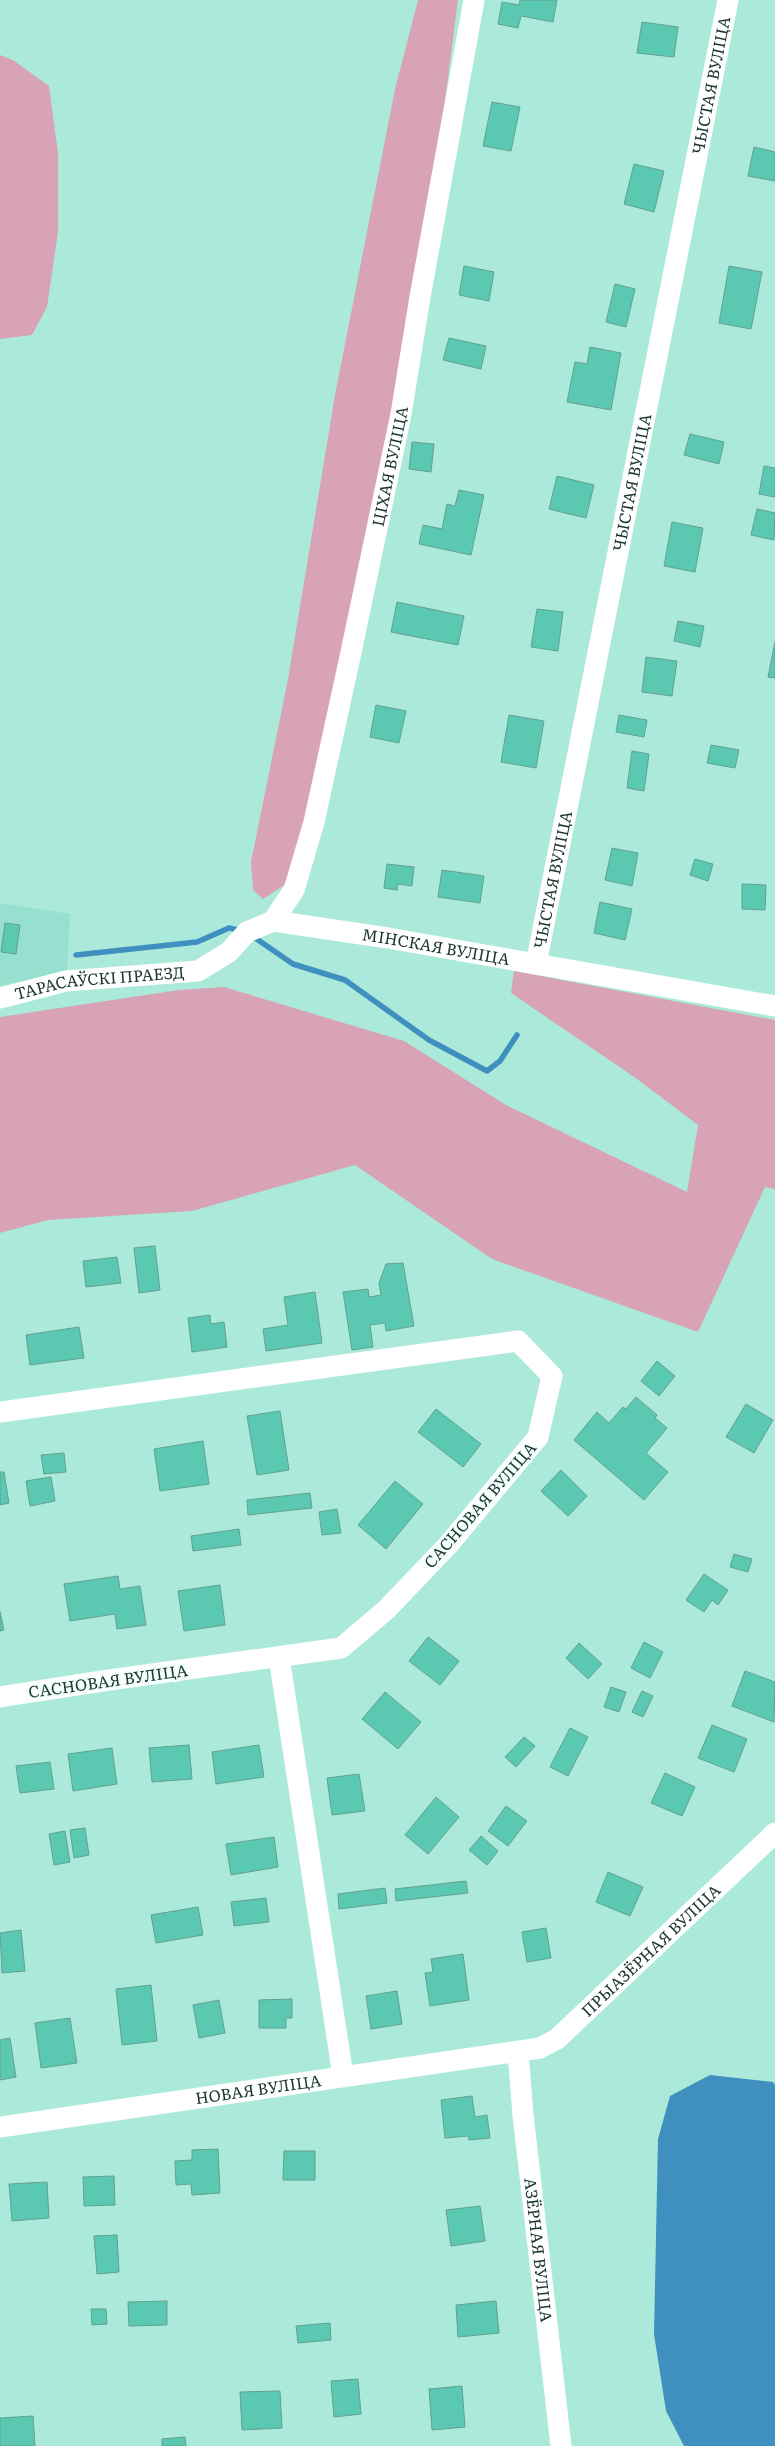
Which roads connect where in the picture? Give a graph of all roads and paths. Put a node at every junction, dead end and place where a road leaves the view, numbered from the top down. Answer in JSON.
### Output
{"nodes":[{"id":1,"x":474,"y":0,"type":"edge"},
{"id":2,"x":728,"y":0,"type":"edge"},
{"id":3,"x":273,"y":921,"type":"junction"},
{"id":4,"x":536,"y":964,"type":"junction"},
{"id":5,"x":0,"y":998,"type":"edge"},
{"id":6,"x":775,"y":1006,"type":"edge"},
{"id":7,"x":0,"y":1412,"type":"edge"},
{"id":8,"x":280,"y":1657,"type":"junction"},
{"id":9,"x":0,"y":1697,"type":"edge"},
{"id":10,"x":775,"y":1833,"type":"edge"},
{"id":11,"x":518,"y":2052,"type":"junction"},
{"id":12,"x":342,"y":2076,"type":"junction"},
{"id":13,"x":0,"y":2127,"type":"edge"},
{"id":14,"x":561,"y":2446,"type":"edge"}],
"edges":[{"from":1,"to":3,"type":"street","name":"ЦІХАЯ ВУЛІЦА"},
{"from":2,"to":4,"type":"street","name":"ЧЫСТАЯ ВУЛІЦА"},
{"from":3,"to":4,"type":"street","name":"МІНСКАЯ ВУЛІЦА"},
{"from":3,"to":5,"type":"street","name":"ТАРАСАЎСКІ ПРАЕЗД"},
{"from":4,"to":6,"type":"street","name":"МІНСКАЯ ВУЛІЦА"},
{"from":7,"to":8,"type":"street","name":"САСНОВАЯ ВУЛІЦА"},
{"from":8,"to":9,"type":"street","name":"САСНОВАЯ ВУЛІЦА"},
{"from":8,"to":12,"type":"street"},
{"from":10,"to":11,"type":"street","name":"ПРЫАЗЁРНАЯ ВУЛІЦА"},
{"from":11,"to":12,"type":"street","name":"НОВАЯ ВУЛІЦА"},
{"from":11,"to":14,"type":"street","name":"АЗЁРНАЯ ВУЛІЦА"},
{"from":12,"to":13,"type":"street","name":"НОВАЯ ВУЛІЦА"}]}
